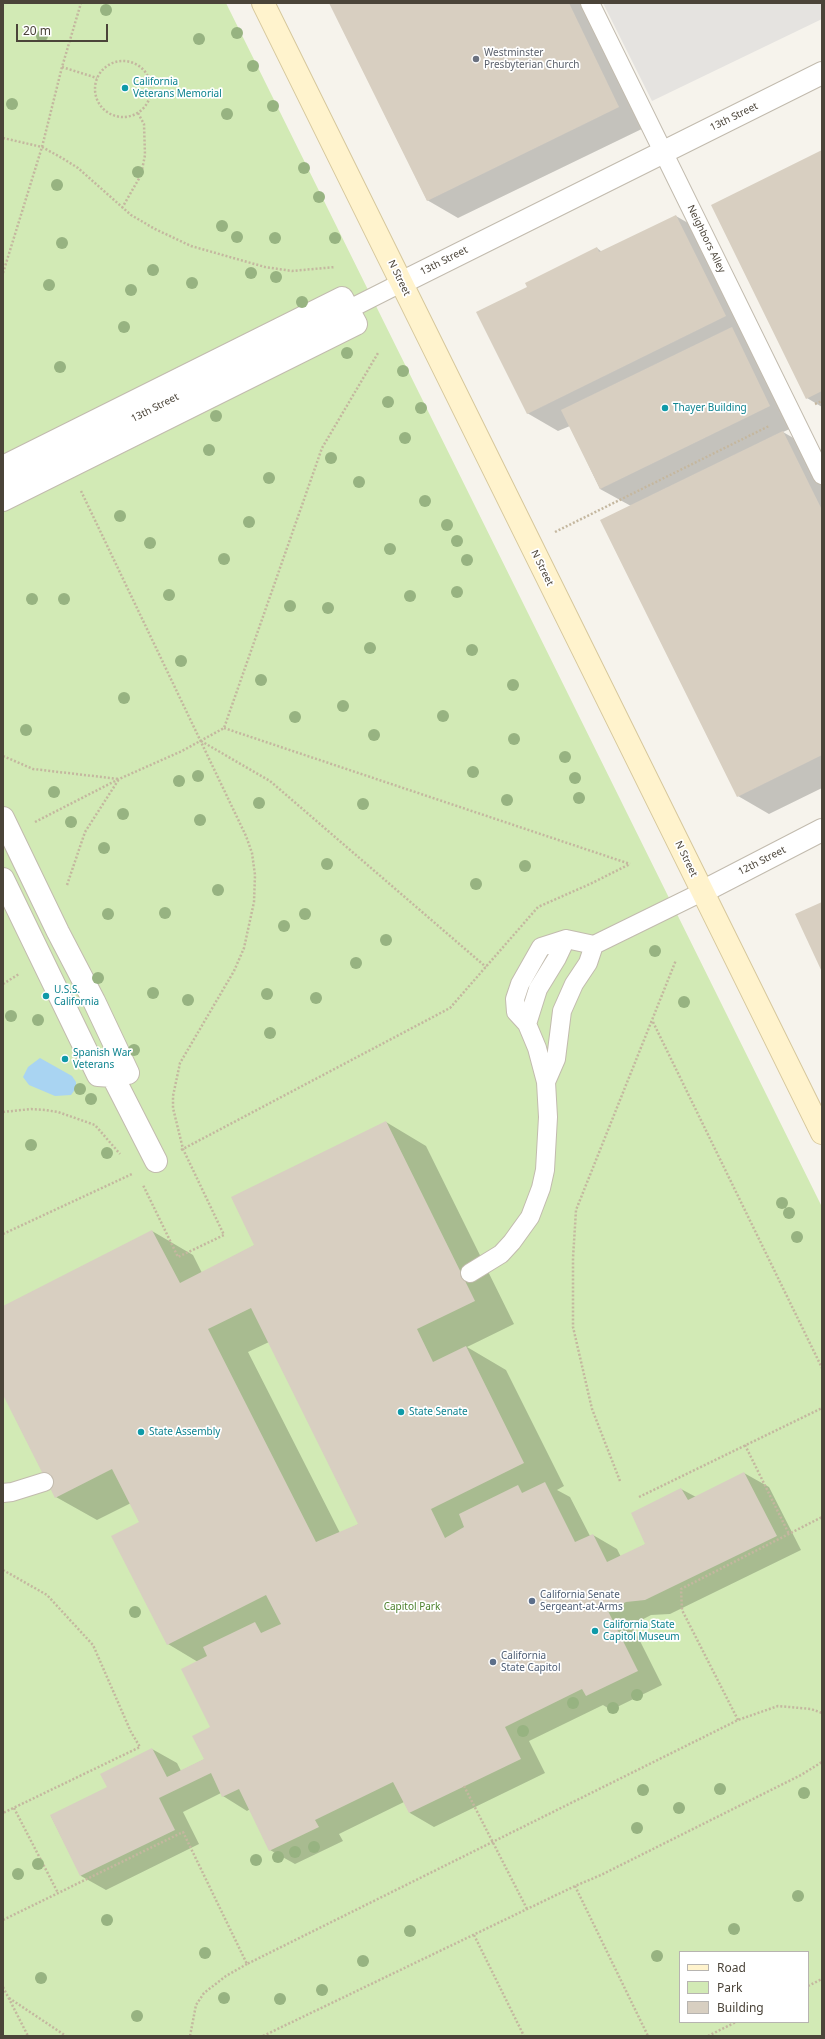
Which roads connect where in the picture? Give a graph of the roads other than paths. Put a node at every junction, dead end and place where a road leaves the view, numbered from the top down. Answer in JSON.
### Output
{"nodes":[{"id":1,"x":264,"y":3,"type":"edge"},
{"id":2,"x":590,"y":3,"type":"edge"},
{"id":3,"x":822,"y":73,"type":"edge"},
{"id":4,"x":662,"y":152,"type":"junction"},
{"id":5,"x":401,"y":283,"type":"junction"},
{"id":6,"x":348,"y":309,"type":"junction"},
{"id":7,"x":3,"y":467,"type":"edge"},
{"id":8,"x":822,"y":475,"type":"edge"},
{"id":9,"x":3,"y":484,"type":"edge"},
{"id":10,"x":3,"y":500,"type":"edge"},
{"id":11,"x":822,"y":830,"type":"edge"},
{"id":12,"x":6,"y":835,"type":"edge"},
{"id":13,"x":3,"y":880,"type":"edge"},
{"id":14,"x":702,"y":892,"type":"junction"},
{"id":15,"x":594,"y":945,"type":"junction"},
{"id":16,"x":113,"y":1076,"type":"junction"},
{"id":17,"x":546,"y":1082,"type":"junction"},
{"id":18,"x":822,"y":1133,"type":"edge"},
{"id":19,"x":156,"y":1160,"type":"road end"},
{"id":20,"x":470,"y":1273,"type":"dead end"},
{"id":21,"x":44,"y":1482,"type":"dead end"},
{"id":22,"x":3,"y":1493,"type":"edge"}],
"edges":[{"from":1,"to":5,"type":"main road","name":"N Street"},
{"from":2,"to":4,"type":"lane","name":"Neighbors Alley"},
{"from":3,"to":4,"type":"street","name":"13th Street"},
{"from":4,"to":5,"type":"street","name":"13th Street"},
{"from":4,"to":8,"type":"lane","name":"Neighbors Alley"},
{"from":5,"to":6,"type":"lane","name":"13th Street"},
{"from":5,"to":14,"type":"main road","name":"N Street"},
{"from":6,"to":7,"type":"street"},
{"from":6,"to":9,"type":"lane","name":"13th Street"},
{"from":6,"to":10,"type":"street"},
{"from":11,"to":14,"type":"street","name":"12th Street"},
{"from":12,"to":16,"type":"street"},
{"from":13,"to":16,"type":"street"},
{"from":14,"to":15,"type":"lane"},
{"from":14,"to":18,"type":"main road","name":"N Street"},
{"from":15,"to":17,"type":"lane"},
{"from":15,"to":17,"type":"lane"},
{"from":16,"to":19,"type":"street"},
{"from":17,"to":20,"type":"lane"},
{"from":21,"to":22,"type":"lane"}]}
